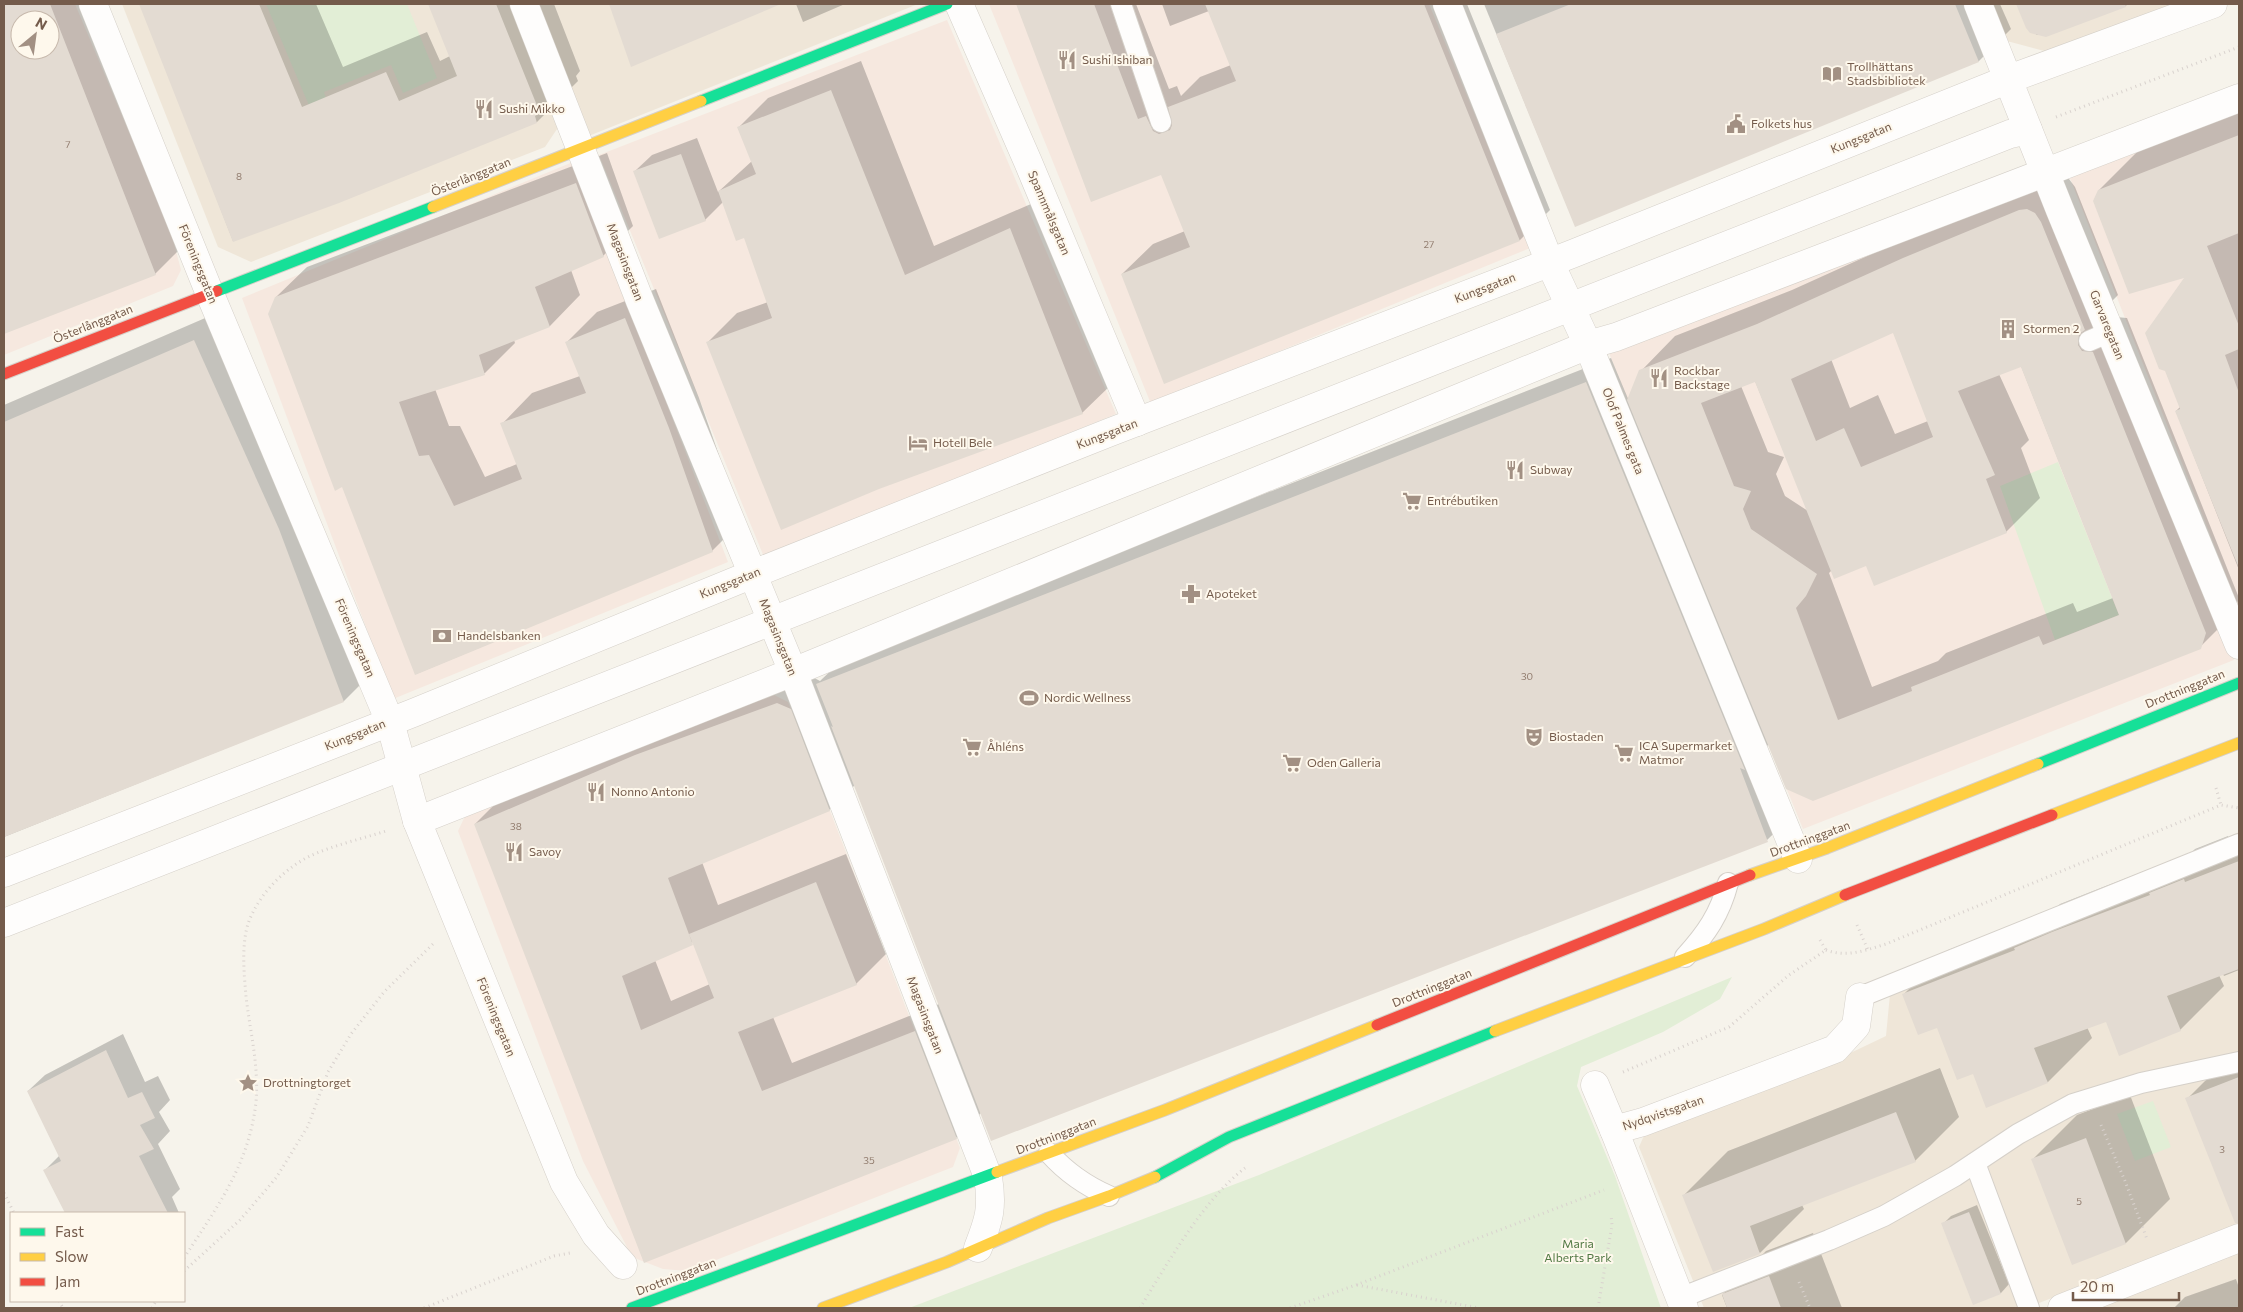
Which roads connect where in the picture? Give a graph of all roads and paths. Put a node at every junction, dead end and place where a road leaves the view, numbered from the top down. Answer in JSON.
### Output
{"nodes":[{"id":1,"x":92,"y":4,"type":"edge"},
{"id":2,"x":524,"y":4,"type":"edge"},
{"id":3,"x":947,"y":4,"type":"edge"},
{"id":4,"x":959,"y":4,"type":"edge"},
{"id":5,"x":1121,"y":4,"type":"edge"},
{"id":6,"x":1447,"y":4,"type":"edge"},
{"id":7,"x":1978,"y":4,"type":"edge"},
{"id":8,"x":2213,"y":4,"type":"edge"},
{"id":9,"x":2239,"y":47,"type":"edge"},
{"id":10,"x":2008,"y":79,"type":"junction"},
{"id":11,"x":2239,"y":98,"type":"edge"},
{"id":12,"x":1161,"y":122,"type":"dead end"},
{"id":13,"x":2028,"y":130,"type":"junction"},
{"id":14,"x":580,"y":148,"type":"junction"},
{"id":15,"x":2044,"y":172,"type":"junction"},
{"id":16,"x":1550,"y":263,"type":"junction"},
{"id":17,"x":210,"y":294,"type":"junction"},
{"id":18,"x":1570,"y":306,"type":"junction"},
{"id":19,"x":1588,"y":345,"type":"junction"},
{"id":20,"x":4,"y":374,"type":"edge"},
{"id":21,"x":1137,"y":422,"type":"junction"},
{"id":22,"x":753,"y":574,"type":"junction"},
{"id":23,"x":772,"y":622,"type":"junction"},
{"id":24,"x":2239,"y":645,"type":"edge"},
{"id":25,"x":2239,"y":683,"type":"edge"},
{"id":26,"x":797,"y":684,"type":"junction"},
{"id":27,"x":390,"y":722,"type":"junction"},
{"id":28,"x":2239,"y":743,"type":"edge"},
{"id":29,"x":402,"y":767,"type":"junction"},
{"id":30,"x":2239,"y":808,"type":"edge"},
{"id":31,"x":417,"y":820,"type":"junction"},
{"id":32,"x":2239,"y":844,"type":"edge"},
{"id":33,"x":1798,"y":859,"type":"junction"},
{"id":34,"x":4,"y":873,"type":"edge"},
{"id":35,"x":1728,"y":883,"type":"junction"},
{"id":36,"x":1803,"y":912,"type":"junction"},
{"id":37,"x":457,"y":921,"type":"junction"},
{"id":38,"x":4,"y":923,"type":"edge"},
{"id":39,"x":1826,"y":950,"type":"junction"},
{"id":40,"x":1680,"y":962,"type":"junction"},
{"id":41,"x":1860,"y":997,"type":"joint"},
{"id":42,"x":2239,"y":1062,"type":"edge"},
{"id":43,"x":1595,"y":1086,"type":"joint"},
{"id":44,"x":2089,"y":1099,"type":"junction"},
{"id":45,"x":1614,"y":1130,"type":"junction"},
{"id":46,"x":1049,"y":1153,"type":"junction"},
{"id":47,"x":1975,"y":1163,"type":"junction"},
{"id":48,"x":1252,"y":1164,"type":"dead end"},
{"id":49,"x":988,"y":1177,"type":"junction"},
{"id":50,"x":4,"y":1194,"type":"edge"},
{"id":51,"x":1109,"y":1196,"type":"junction"},
{"id":52,"x":1608,"y":1198,"type":"dead end"},
{"id":53,"x":1610,"y":1206,"type":"dead end"},
{"id":54,"x":13,"y":1212,"type":"edge"},
{"id":55,"x":2239,"y":1238,"type":"edge"},
{"id":56,"x":978,"y":1248,"type":"junction"},
{"id":57,"x":185,"y":1256,"type":"edge"},
{"id":58,"x":623,"y":1265,"type":"joint"},
{"id":59,"x":185,"y":1270,"type":"edge"},
{"id":60,"x":2159,"y":1270,"type":"junction"},
{"id":61,"x":1356,"y":1285,"type":"junction"},
{"id":62,"x":1682,"y":1303,"type":"edge"},
{"id":63,"x":424,"y":1308,"type":"edge"},
{"id":64,"x":632,"y":1308,"type":"edge"},
{"id":65,"x":824,"y":1308,"type":"edge"},
{"id":66,"x":1140,"y":1308,"type":"edge"},
{"id":67,"x":1290,"y":1308,"type":"edge"},
{"id":68,"x":1479,"y":1308,"type":"edge"},
{"id":69,"x":1598,"y":1308,"type":"edge"},
{"id":70,"x":2029,"y":1308,"type":"edge"},
{"id":71,"x":2062,"y":1308,"type":"edge"}],
"edges":[{"from":1,"to":17,"type":"street","name":"Föreningsgatan"},
{"from":2,"to":14,"type":"street","name":"Magasinsgatan"},
{"from":3,"to":14,"type":"street","name":"Österlånggatan"},
{"from":4,"to":21,"type":"street","name":"Spannmålsgatan"},
{"from":5,"to":12,"type":"lane"},
{"from":6,"to":16,"type":"street","name":"Olof Palmes gata"},
{"from":7,"to":10,"type":"street","name":"Garvaregatan"},
{"from":8,"to":10,"type":"street","name":"Kungsgatan"},
{"from":9,"to":13,"type":"path"},
{"from":10,"to":13,"type":"street","name":"Garvaregatan"},
{"from":10,"to":16,"type":"street","name":"Kungsgatan"},
{"from":11,"to":15,"type":"street"},
{"from":13,"to":15,"type":"street","name":"Garvaregatan"},
{"from":13,"to":18,"type":"street"},
{"from":14,"to":17,"type":"street","name":"Österlånggatan"},
{"from":14,"to":22,"type":"street","name":"Magasinsgatan"},
{"from":15,"to":19,"type":"street"},
{"from":15,"to":24,"type":"street","name":"Garvaregatan"},
{"from":16,"to":18,"type":"street","name":"Olof Palmes gata"},
{"from":16,"to":21,"type":"street","name":"Kungsgatan"},
{"from":17,"to":20,"type":"street","name":"Österlånggatan"},
{"from":17,"to":27,"type":"street","name":"Föreningsgatan"},
{"from":18,"to":19,"type":"street","name":"Olof Palmes gata"},
{"from":18,"to":23,"type":"street"},
{"from":19,"to":26,"type":"street"},
{"from":19,"to":33,"type":"street","name":"Olof Palmes gata"},
{"from":21,"to":22,"type":"street","name":"Kungsgatan"},
{"from":22,"to":23,"type":"street","name":"Magasinsgatan"},
{"from":22,"to":27,"type":"street","name":"Kungsgatan"},
{"from":23,"to":26,"type":"street","name":"Magasinsgatan"},
{"from":23,"to":29,"type":"street"},
{"from":25,"to":33,"type":"street","name":"Drottninggatan"},
{"from":26,"to":31,"type":"street"},
{"from":26,"to":49,"type":"street","name":"Magasinsgatan"},
{"from":27,"to":29,"type":"street","name":"Föreningsgatan"},
{"from":27,"to":34,"type":"street","name":"Kungsgatan"},
{"from":28,"to":36,"type":"street"},
{"from":29,"to":31,"type":"street","name":"Föreningsgatan"},
{"from":29,"to":38,"type":"street"},
{"from":30,"to":39,"type":"path"},
{"from":31,"to":37,"type":"street","name":"Föreningsgatan"},
{"from":31,"to":57,"type":"path"},
{"from":32,"to":41,"type":"lane"},
{"from":33,"to":35,"type":"street","name":"Drottninggatan"},
{"from":35,"to":40,"type":"lane"},
{"from":35,"to":46,"type":"street","name":"Drottninggatan"},
{"from":36,"to":39,"type":"path"},
{"from":36,"to":40,"type":"street"},
{"from":37,"to":58,"type":"street","name":"Föreningsgatan"},
{"from":37,"to":59,"type":"path"},
{"from":39,"to":43,"type":"path"},
{"from":40,"to":51,"type":"street"},
{"from":41,"to":45,"type":"street","name":"Nydqvistsgatan"},
{"from":42,"to":44,"type":"lane"},
{"from":43,"to":45,"type":"street"},
{"from":44,"to":47,"type":"lane"},
{"from":44,"to":60,"type":"path"},
{"from":45,"to":62,"type":"street","name":"Nydqvistsgatan"},
{"from":46,"to":49,"type":"street","name":"Drottninggatan"},
{"from":46,"to":51,"type":"lane"},
{"from":47,"to":62,"type":"lane"},
{"from":47,"to":70,"type":"lane"},
{"from":48,"to":66,"type":"path"},
{"from":49,"to":56,"type":"street","name":"Magasinsgatan"},
{"from":49,"to":64,"type":"street","name":"Drottninggatan"},
{"from":50,"to":54,"type":"path"},
{"from":51,"to":56,"type":"street"},
{"from":52,"to":61,"type":"path"},
{"from":53,"to":69,"type":"path"},
{"from":55,"to":60,"type":"street"},
{"from":56,"to":65,"type":"street"},
{"from":58,"to":63,"type":"path"},
{"from":60,"to":71,"type":"street"},
{"from":61,"to":67,"type":"path"},
{"from":61,"to":68,"type":"path"}]}
